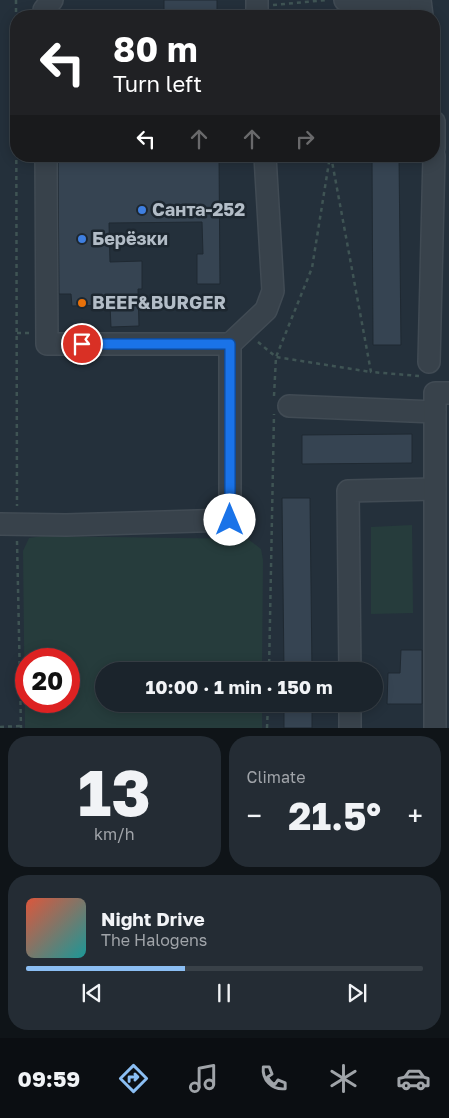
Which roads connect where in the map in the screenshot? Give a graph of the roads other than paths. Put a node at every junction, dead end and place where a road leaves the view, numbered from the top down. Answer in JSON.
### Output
{"nodes":[{"id":1,"x":52,"y":0,"type":"edge"},
{"id":2,"x":345,"y":0,"type":"edge"},
{"id":3,"x":407,"y":0,"type":"edge"},
{"id":4,"x":44,"y":10,"type":"edge"},
{"id":5,"x":46,"y":162,"type":"edge"},
{"id":6,"x":265,"y":162,"type":"edge"},
{"id":7,"x":434,"y":162,"type":"edge"},
{"id":8,"x":238,"y":338,"type":"junction"},
{"id":9,"x":429,"y":362,"type":"road end"},
{"id":10,"x":439,"y":400,"type":"edge"},
{"id":11,"x":279,"y":402,"type":"road end"},
{"id":12,"x":435,"y":489,"type":"junction"},
{"id":13,"x":8,"y":524,"type":"edge"},
{"id":14,"x":350,"y":662,"type":"edge"},
{"id":15,"x":442,"y":671,"type":"edge"},
{"id":16,"x":350,"y":712,"type":"edge"},
{"id":17,"x":350,"y":728,"type":"edge"},
{"id":18,"x":435,"y":728,"type":"edge"}],
"edges":[{"from":1,"to":4,"type":"street"},
{"from":2,"to":3,"type":"street"},
{"from":5,"to":8,"type":"street"},
{"from":6,"to":8,"type":"street"},
{"from":7,"to":9,"type":"street"},
{"from":8,"to":13,"type":"street"},
{"from":10,"to":11,"type":"street"},
{"from":10,"to":12,"type":"street"},
{"from":12,"to":14,"type":"street"},
{"from":12,"to":15,"type":"street"},
{"from":15,"to":18,"type":"street"},
{"from":16,"to":17,"type":"street"}]}
